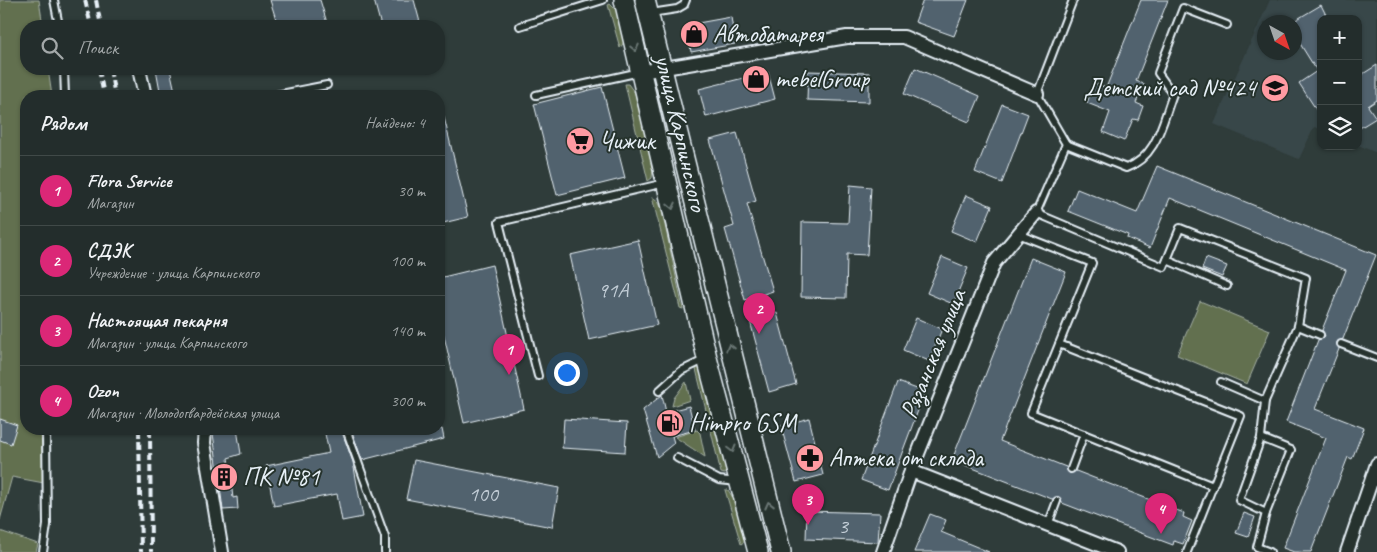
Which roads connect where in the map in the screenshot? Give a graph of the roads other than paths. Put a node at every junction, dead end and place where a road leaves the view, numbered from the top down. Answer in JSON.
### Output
{"nodes":[{"id":1,"x":54,"y":0,"type":"edge"},
{"id":2,"x":604,"y":0,"type":"edge"},
{"id":3,"x":624,"y":0,"type":"edge"},
{"id":4,"x":686,"y":0,"type":"edge"},
{"id":5,"x":1073,"y":0,"type":"edge"},
{"id":6,"x":646,"y":7,"type":"edge"},
{"id":7,"x":59,"y":20,"type":"edge"},
{"id":8,"x":1227,"y":25,"type":"dead end"},
{"id":9,"x":520,"y":26,"type":"dead end"},
{"id":10,"x":662,"y":68,"type":"junction"},
{"id":11,"x":641,"y":72,"type":"junction"},
{"id":12,"x":64,"y":75,"type":"edge"},
{"id":13,"x":140,"y":75,"type":"edge"},
{"id":14,"x":327,"y":85,"type":"dead end"},
{"id":15,"x":65,"y":90,"type":"edge"},
{"id":16,"x":144,"y":90,"type":"edge"},
{"id":17,"x":302,"y":90,"type":"edge"},
{"id":18,"x":1037,"y":94,"type":"junction"},
{"id":19,"x":536,"y":95,"type":"dead end"},
{"id":20,"x":1066,"y":144,"type":"junction"},
{"id":21,"x":667,"y":183,"type":"junction"},
{"id":22,"x":1036,"y":213,"type":"junction"},
{"id":23,"x":1018,"y":234,"type":"junction"},
{"id":24,"x":1167,"y":260,"type":"junction"},
{"id":25,"x":710,"y":266,"type":"junction"},
{"id":26,"x":688,"y":277,"type":"junction"},
{"id":27,"x":1227,"y":286,"type":"dead end"},
{"id":28,"x":1298,"y":326,"type":"junction"},
{"id":29,"x":1320,"y":336,"type":"dead end"},
{"id":30,"x":1059,"y":344,"type":"junction"},
{"id":31,"x":1341,"y":344,"type":"dead end"},
{"id":32,"x":707,"y":358,"type":"junction"},
{"id":33,"x":1377,"y":358,"type":"edge"},
{"id":34,"x":538,"y":376,"type":"dead end"},
{"id":35,"x":1221,"y":382,"type":"dead end"},
{"id":36,"x":659,"y":392,"type":"dead end"},
{"id":37,"x":1265,"y":401,"type":"junction"},
{"id":38,"x":1084,"y":434,"type":"junction"},
{"id":39,"x":46,"y":435,"type":"edge"},
{"id":40,"x":205,"y":435,"type":"edge"},
{"id":41,"x":348,"y":435,"type":"edge"},
{"id":42,"x":1261,"y":438,"type":"junction"},
{"id":43,"x":677,"y":458,"type":"dead end"},
{"id":44,"x":1377,"y":464,"type":"edge"},
{"id":45,"x":1071,"y":469,"type":"dead end"},
{"id":46,"x":911,"y":471,"type":"junction"},
{"id":47,"x":741,"y":482,"type":"junction"},
{"id":48,"x":1213,"y":486,"type":"junction"},
{"id":49,"x":1057,"y":502,"type":"dead end"},
{"id":50,"x":1266,"y":513,"type":"junction"},
{"id":51,"x":1048,"y":525,"type":"junction"},
{"id":52,"x":44,"y":552,"type":"edge"},
{"id":53,"x":222,"y":552,"type":"edge"},
{"id":54,"x":385,"y":552,"type":"edge"},
{"id":55,"x":758,"y":552,"type":"edge"},
{"id":56,"x":781,"y":552,"type":"edge"},
{"id":57,"x":883,"y":552,"type":"edge"},
{"id":58,"x":1117,"y":552,"type":"edge"},
{"id":59,"x":1186,"y":552,"type":"edge"},
{"id":60,"x":1270,"y":552,"type":"edge"},
{"id":61,"x":1348,"y":552,"type":"edge"}],
"edges":[{"from":1,"to":7,"type":"lane"},
{"from":2,"to":9,"type":"lane"},
{"from":3,"to":11,"type":"main road","name":"улица Карпинского","one_way":true},
{"from":4,"to":6,"type":"lane"},
{"from":5,"to":18,"type":"lane"},
{"from":6,"to":10,"type":"main road","name":"улица Карпинского"},
{"from":8,"to":20,"type":"lane"},
{"from":10,"to":11,"type":"street"},
{"from":10,"to":18,"type":"street"},
{"from":10,"to":25,"type":"main road","name":"улица Карпинского"},
{"from":11,"to":19,"type":"lane"},
{"from":11,"to":21,"type":"main road","name":"улица Карпинского"},
{"from":12,"to":15,"type":"lane"},
{"from":13,"to":16,"type":"street"},
{"from":14,"to":17,"type":"lane"},
{"from":18,"to":20,"type":"lane"},
{"from":20,"to":22,"type":"lane"},
{"from":21,"to":26,"type":"main road","name":"улица Карпинского","one_way":true},
{"from":21,"to":34,"type":"lane"},
{"from":22,"to":23,"type":"street","name":"Рязанская улица"},
{"from":22,"to":24,"type":"lane"},
{"from":23,"to":30,"type":"lane"},
{"from":23,"to":46,"type":"street","name":"Рязанская улица"},
{"from":24,"to":27,"type":"lane"},
{"from":24,"to":28,"type":"lane"},
{"from":25,"to":26,"type":"main road"},
{"from":56,"to":25,"type":"main road","name":"улица Карпинского","one_way":true},
{"from":26,"to":32,"type":"main road","name":"улица Карпинского"},
{"from":28,"to":29,"type":"lane"},
{"from":28,"to":37,"type":"lane"},
{"from":30,"to":38,"type":"lane"},
{"from":30,"to":48,"type":"lane"},
{"from":31,"to":33,"type":"lane"},
{"from":32,"to":36,"type":"lane"},
{"from":32,"to":47,"type":"main road","name":"улица Карпинского","one_way":true},
{"from":35,"to":37,"type":"lane"},
{"from":37,"to":42,"type":"lane"},
{"from":38,"to":45,"type":"lane"},
{"from":38,"to":48,"type":"lane"},
{"from":39,"to":52,"type":"lane"},
{"from":40,"to":53,"type":"street"},
{"from":41,"to":54,"type":"lane"},
{"from":42,"to":50,"type":"lane"},
{"from":42,"to":50,"type":"lane"},
{"from":43,"to":47,"type":"lane"},
{"from":44,"to":61,"type":"street"},
{"from":46,"to":51,"type":"street"},
{"from":46,"to":57,"type":"street","name":"Рязанская улица"},
{"from":47,"to":55,"type":"main road","name":"улица Карпинского"},
{"from":48,"to":59,"type":"lane"},
{"from":49,"to":51,"type":"lane"},
{"from":50,"to":60,"type":"lane"},
{"from":51,"to":58,"type":"street"}]}
